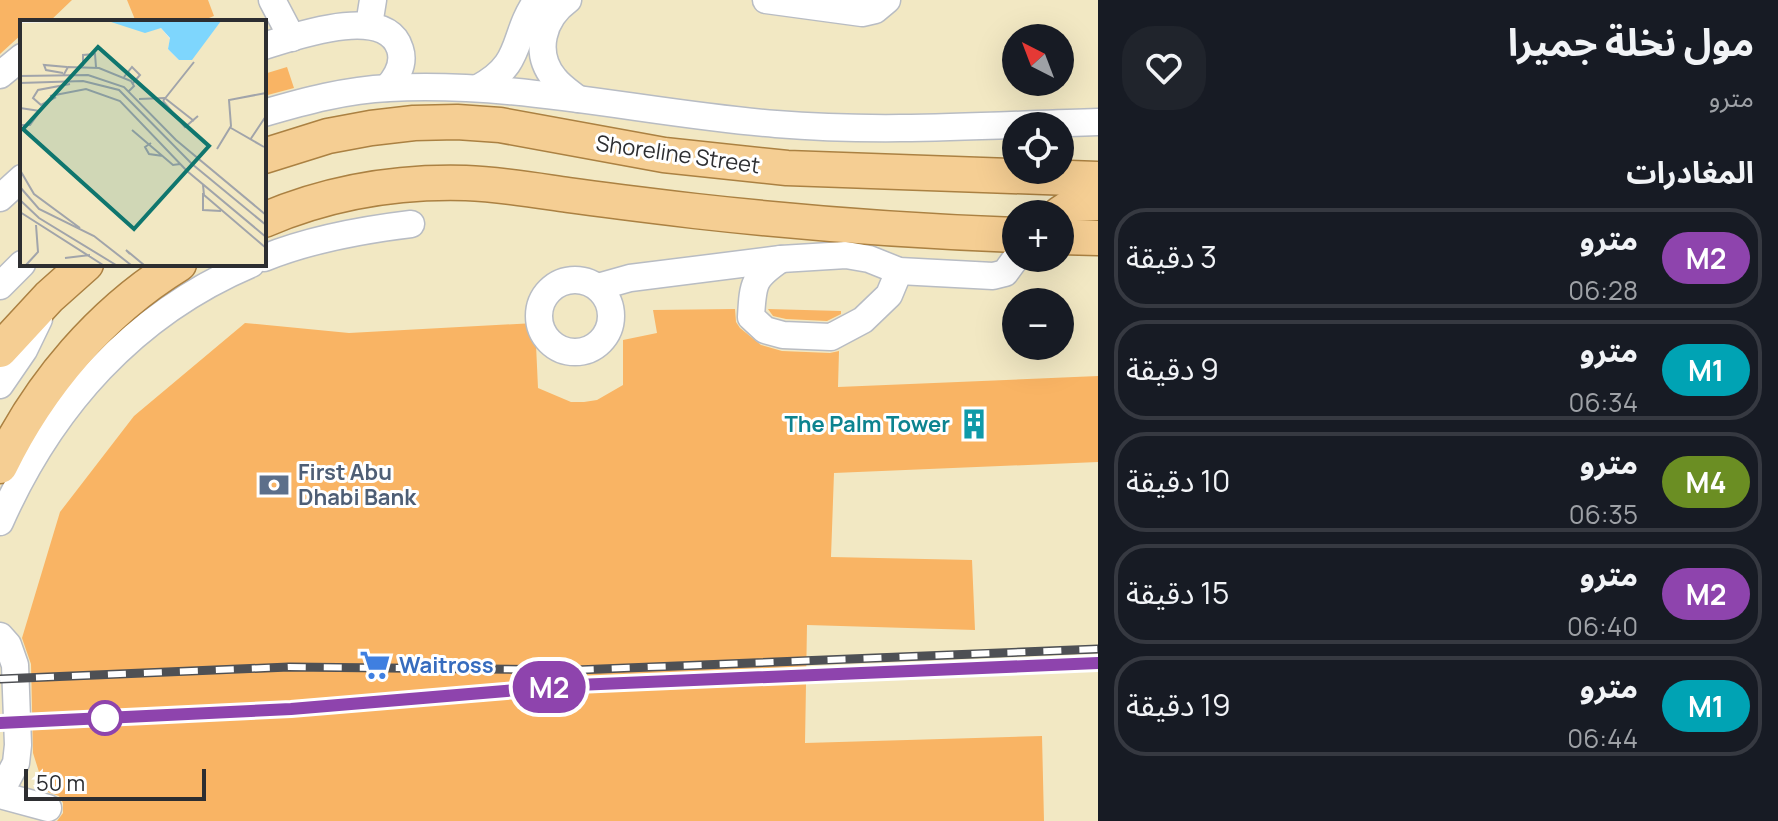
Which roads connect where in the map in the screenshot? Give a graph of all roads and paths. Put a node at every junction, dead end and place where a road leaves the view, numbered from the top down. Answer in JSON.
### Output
{"nodes":[{"id":1,"x":272,"y":0,"type":"edge"},
{"id":2,"x":537,"y":0,"type":"edge"},
{"id":3,"x":568,"y":0,"type":"edge"},
{"id":4,"x":766,"y":0,"type":"edge"},
{"id":5,"x":887,"y":0,"type":"edge"},
{"id":6,"x":371,"y":12,"type":"edge"},
{"id":7,"x":292,"y":38,"type":"junction"},
{"id":8,"x":266,"y":45,"type":"edge"},
{"id":9,"x":20,"y":59,"type":"edge"},
{"id":10,"x":0,"y":75,"type":"edge"},
{"id":11,"x":387,"y":88,"type":"junction"},
{"id":12,"x":478,"y":88,"type":"junction"},
{"id":13,"x":578,"y":99,"type":"junction"},
{"id":14,"x":266,"y":113,"type":"edge"},
{"id":15,"x":1098,"y":122,"type":"edge"},
{"id":16,"x":266,"y":155,"type":"edge"},
{"id":17,"x":1098,"y":179,"type":"edge"},
{"id":18,"x":1098,"y":203,"type":"edge"},
{"id":19,"x":1074,"y":205,"type":"edge"},
{"id":20,"x":266,"y":219,"type":"edge"},
{"id":21,"x":411,"y":224,"type":"dead end"},
{"id":22,"x":1002,"y":235,"type":"edge"},
{"id":23,"x":1074,"y":237,"type":"edge"},
{"id":24,"x":1098,"y":238,"type":"edge"},
{"id":25,"x":266,"y":257,"type":"edge"},
{"id":26,"x":781,"y":259,"type":"junction"},
{"id":27,"x":20,"y":266,"type":"edge"},
{"id":28,"x":84,"y":266,"type":"edge"},
{"id":29,"x":176,"y":266,"type":"edge"},
{"id":30,"x":247,"y":266,"type":"edge"},
{"id":31,"x":899,"y":271,"type":"junction"},
{"id":32,"x":1006,"y":272,"type":"edge"},
{"id":33,"x":0,"y":286,"type":"edge"},
{"id":34,"x":598,"y":287,"type":"dead end"},
{"id":35,"x":49,"y":297,"type":"junction"},
{"id":36,"x":0,"y":350,"type":"edge"},
{"id":37,"x":0,"y":385,"type":"edge"},
{"id":38,"x":0,"y":466,"type":"edge"},
{"id":39,"x":0,"y":522,"type":"edge"},
{"id":40,"x":0,"y":636,"type":"edge"},
{"id":41,"x":0,"y":786,"type":"edge"},
{"id":42,"x":0,"y":795,"type":"edge"},
{"id":43,"x":48,"y":808,"type":"dead end"}],
"edges":[{"from":1,"to":7,"type":"street"},
{"from":2,"to":12,"type":"street"},
{"from":3,"to":13,"type":"street"},
{"from":4,"to":5,"type":"street"},
{"from":6,"to":7,"type":"street"},
{"from":6,"to":11,"type":"street"},
{"from":7,"to":8,"type":"street"},
{"from":9,"to":10,"type":"street"},
{"from":11,"to":12,"type":"street"},
{"from":11,"to":14,"type":"street"},
{"from":12,"to":13,"type":"street"},
{"from":13,"to":15,"type":"street"},
{"from":16,"to":17,"type":"main road","name":"Shoreline Street"},
{"from":18,"to":19,"type":"main road"},
{"from":20,"to":22,"type":"main road"},
{"from":21,"to":25,"type":"street"},
{"from":23,"to":24,"type":"main road"},
{"from":26,"to":31,"type":"street"},
{"from":26,"to":31,"type":"street"},
{"from":26,"to":34,"type":"street"},
{"from":27,"to":33,"type":"street"},
{"from":28,"to":35,"type":"main road"},
{"from":29,"to":38,"type":"main road"},
{"from":30,"to":39,"type":"street"},
{"from":31,"to":32,"type":"street"},
{"from":35,"to":36,"type":"main road"},
{"from":35,"to":37,"type":"street"},
{"from":40,"to":41,"type":"street"},
{"from":42,"to":43,"type":"street"}]}
